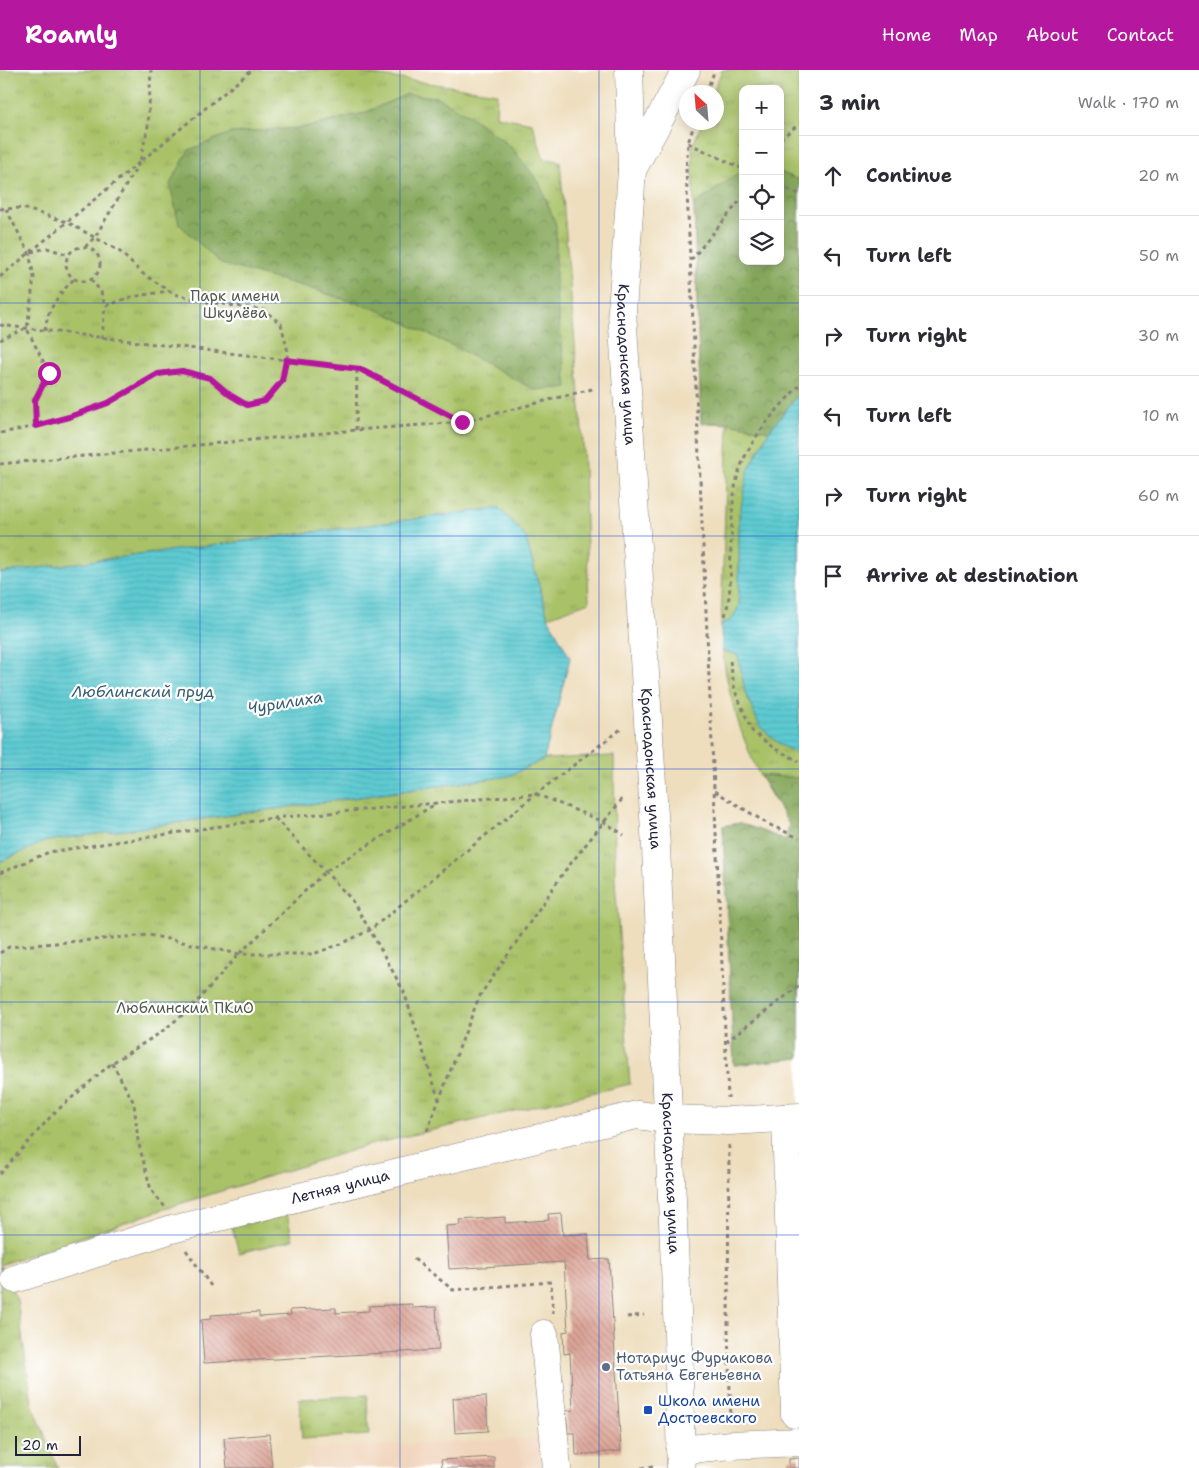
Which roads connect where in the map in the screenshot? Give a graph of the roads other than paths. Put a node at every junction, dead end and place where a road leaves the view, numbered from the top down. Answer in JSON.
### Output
{"nodes":[{"id":1,"x":629,"y":70,"type":"edge"},
{"id":2,"x":686,"y":70,"type":"edge"},
{"id":3,"x":632,"y":170,"type":"junction"},
{"id":4,"x":793,"y":1117,"type":"edge"},
{"id":5,"x":668,"y":1119,"type":"junction"},
{"id":6,"x":15,"y":1279,"type":"dead end"},
{"id":7,"x":544,"y":1334,"type":"dead end"},
{"id":8,"x":796,"y":1414,"type":"dead end"},
{"id":9,"x":799,"y":1442,"type":"edge"},
{"id":10,"x":681,"y":1459,"type":"edge"},
{"id":11,"x":557,"y":1468,"type":"edge"}],
"edges":[{"from":1,"to":3,"type":"main road","name":"Краснодонская улица"},
{"from":2,"to":3,"type":"main road"},
{"from":3,"to":5,"type":"main road","name":"Краснодонская улица"},
{"from":4,"to":5,"type":"main road","name":"Летняя улица"},
{"from":4,"to":8,"type":"main road"},
{"from":5,"to":6,"type":"main road","name":"Летняя улица"},
{"from":5,"to":10,"type":"main road","name":"Краснодонская улица"},
{"from":7,"to":11,"type":"main road"},
{"from":9,"to":10,"type":"main road"}]}
